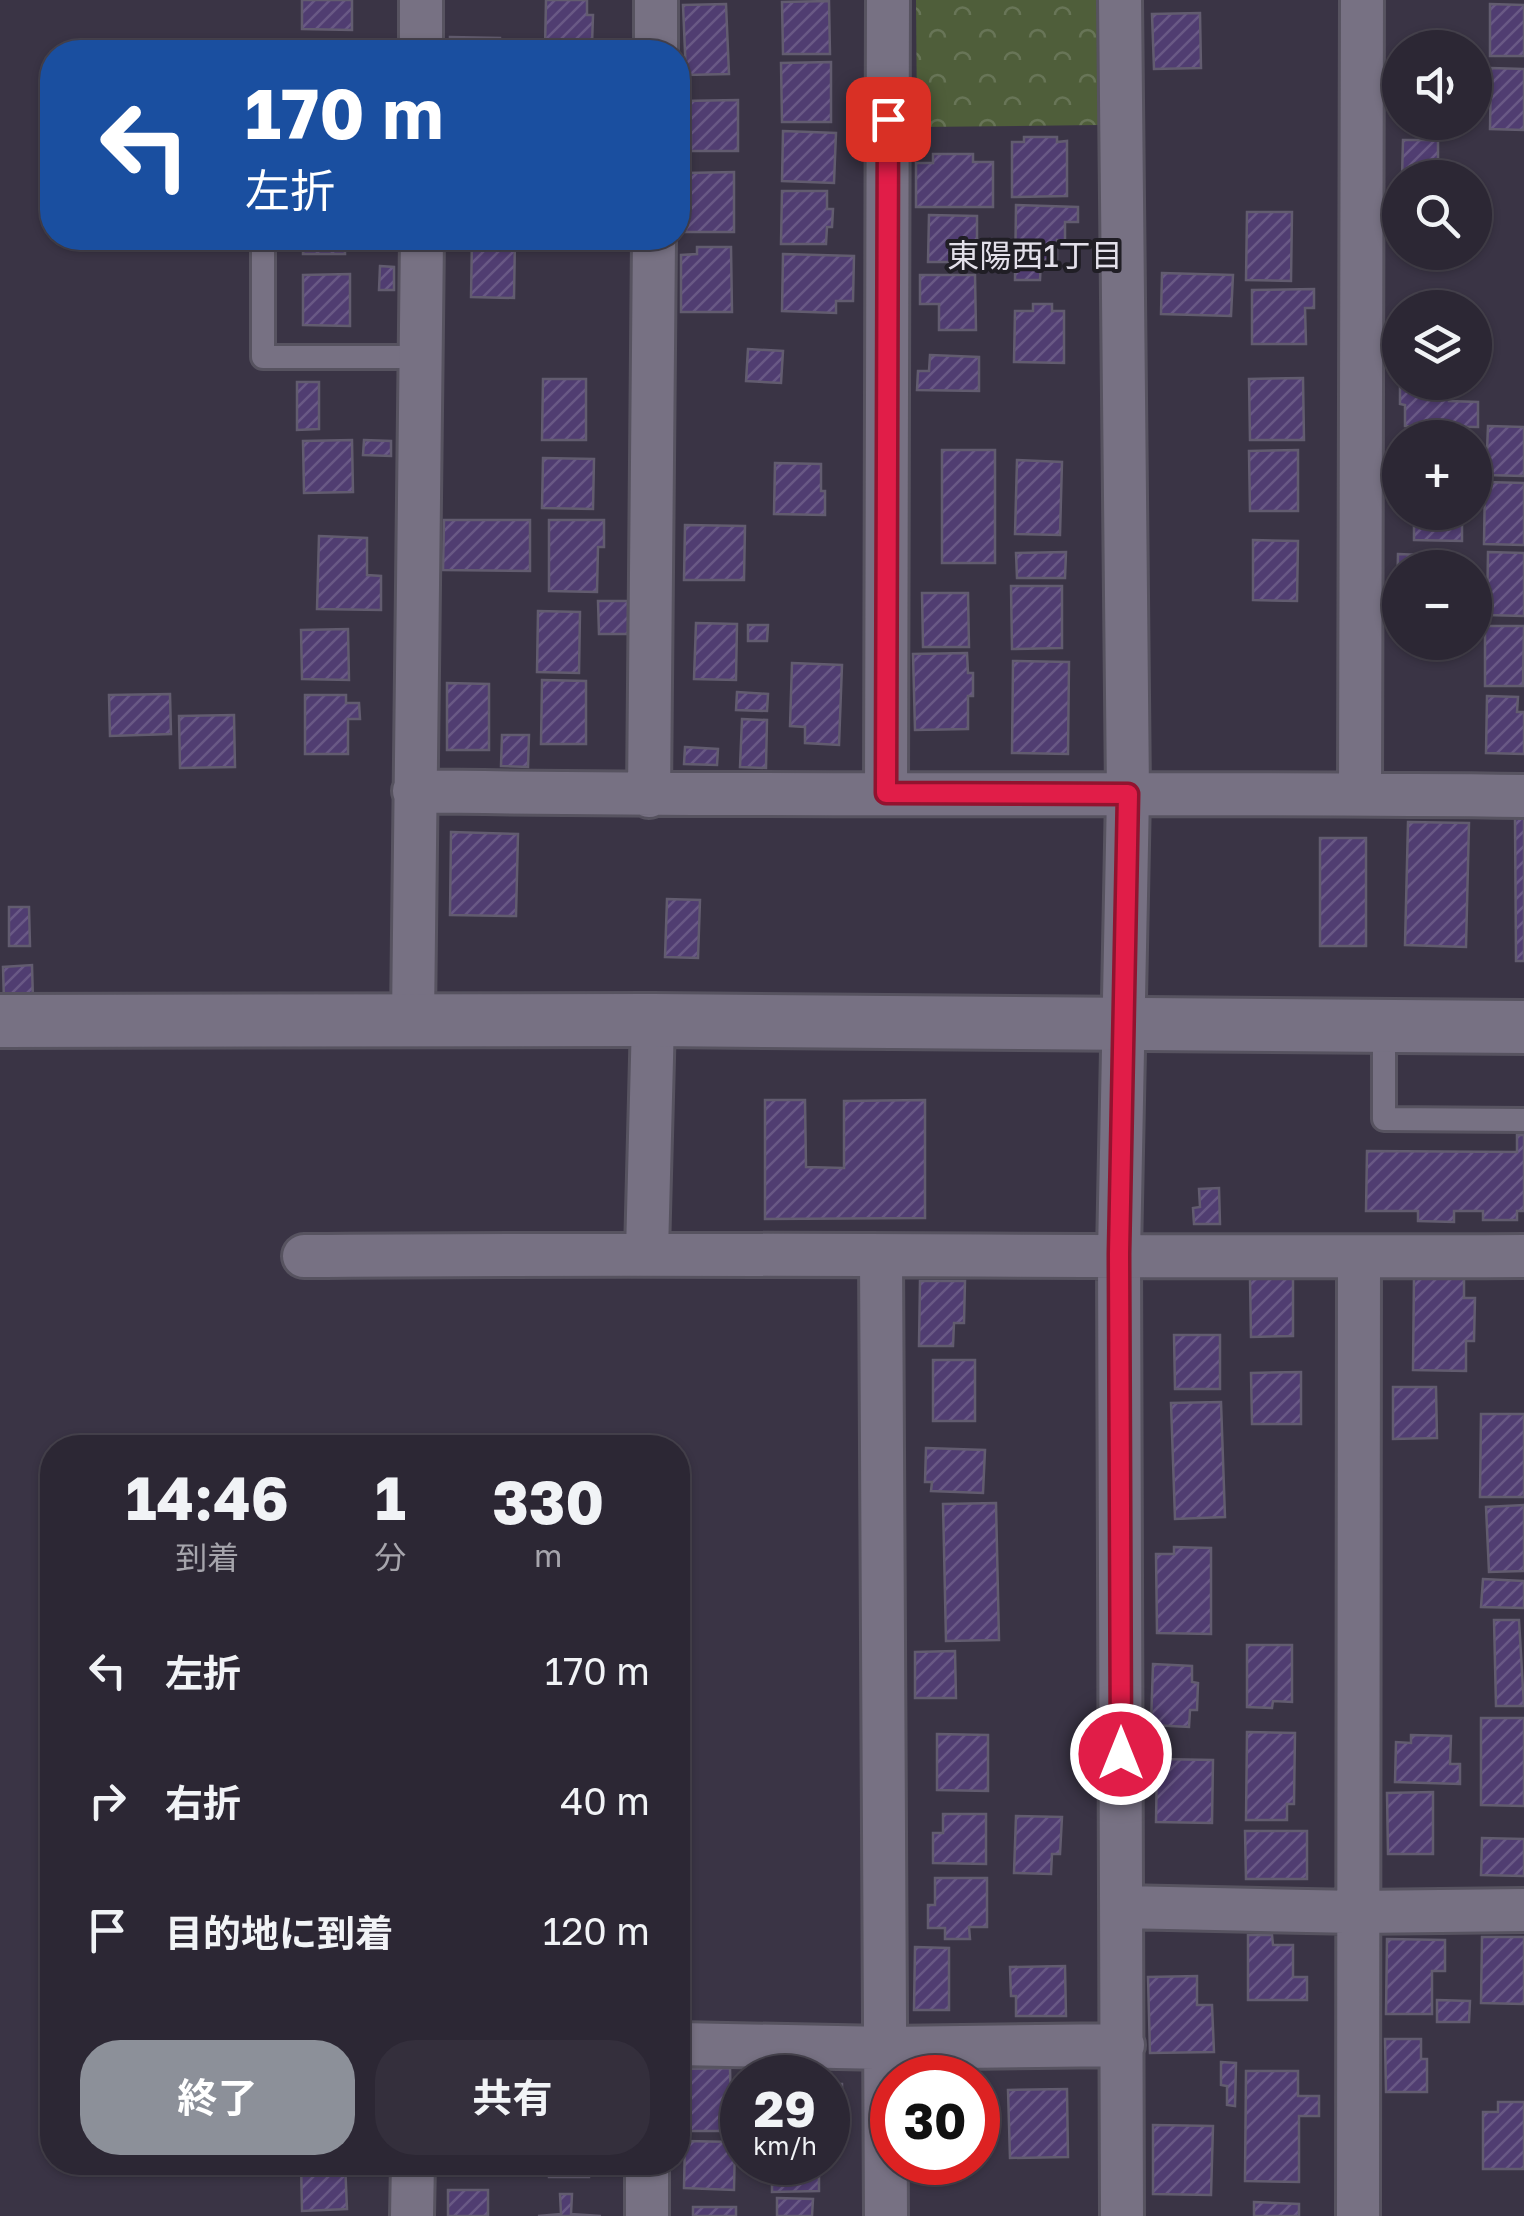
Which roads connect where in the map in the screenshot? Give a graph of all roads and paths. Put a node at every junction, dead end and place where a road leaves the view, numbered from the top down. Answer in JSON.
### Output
{"nodes":[{"id":1,"x":421,"y":0,"type":"edge"},
{"id":2,"x":656,"y":0,"type":"edge"},
{"id":3,"x":888,"y":0,"type":"edge"},
{"id":4,"x":1120,"y":0,"type":"edge"},
{"id":5,"x":1362,"y":0,"type":"edge"},
{"id":6,"x":421,"y":40,"type":"edge"},
{"id":7,"x":656,"y":40,"type":"edge"},
{"id":8,"x":263,"y":250,"type":"edge"},
{"id":9,"x":422,"y":250,"type":"edge"},
{"id":10,"x":654,"y":250,"type":"edge"},
{"id":11,"x":422,"y":357,"type":"junction"},
{"id":12,"x":414,"y":791,"type":"junction"},
{"id":13,"x":886,"y":793,"type":"junction"},
{"id":14,"x":1128,"y":794,"type":"junction"},
{"id":15,"x":1360,"y":794,"type":"junction"},
{"id":16,"x":649,"y":796,"type":"junction"},
{"id":17,"x":1524,"y":796,"type":"edge"},
{"id":18,"x":414,"y":1020,"type":"junction"},
{"id":19,"x":653,"y":1020,"type":"junction"},
{"id":20,"x":0,"y":1021,"type":"edge"},
{"id":21,"x":1125,"y":1026,"type":"junction"},
{"id":22,"x":1384,"y":1026,"type":"junction"},
{"id":23,"x":1524,"y":1027,"type":"edge"},
{"id":24,"x":1524,"y":1120,"type":"edge"},
{"id":25,"x":647,"y":1252,"type":"junction"},
{"id":26,"x":1119,"y":1254,"type":"junction"},
{"id":27,"x":304,"y":1256,"type":"dead end"},
{"id":28,"x":882,"y":1256,"type":"junction"},
{"id":29,"x":1524,"y":1256,"type":"edge"},
{"id":30,"x":1359,"y":1257,"type":"junction"},
{"id":31,"x":1122,"y":1908,"type":"junction"},
{"id":32,"x":1524,"y":1910,"type":"edge"},
{"id":33,"x":1357,"y":1912,"type":"junction"},
{"id":34,"x":690,"y":2044,"type":"edge"},
{"id":35,"x":1123,"y":2044,"type":"junction"},
{"id":36,"x":887,"y":2048,"type":"junction"},
{"id":37,"x":412,"y":2175,"type":"edge"},
{"id":38,"x":647,"y":2175,"type":"edge"},
{"id":39,"x":412,"y":2216,"type":"edge"},
{"id":40,"x":647,"y":2216,"type":"edge"},
{"id":41,"x":886,"y":2216,"type":"edge"},
{"id":42,"x":1122,"y":2216,"type":"edge"},
{"id":43,"x":1358,"y":2216,"type":"edge"}],
"edges":[{"from":1,"to":6,"type":"street"},
{"from":2,"to":7,"type":"street"},
{"from":3,"to":13,"type":"street"},
{"from":4,"to":14,"type":"street"},
{"from":5,"to":15,"type":"street"},
{"from":8,"to":11,"type":"lane"},
{"from":9,"to":11,"type":"street"},
{"from":10,"to":16,"type":"street"},
{"from":11,"to":12,"type":"street"},
{"from":12,"to":16,"type":"street"},
{"from":12,"to":18,"type":"street"},
{"from":13,"to":14,"type":"street"},
{"from":13,"to":16,"type":"street"},
{"from":14,"to":15,"type":"street"},
{"from":14,"to":21,"type":"street"},
{"from":15,"to":17,"type":"street"},
{"from":18,"to":19,"type":"street"},
{"from":18,"to":20,"type":"street"},
{"from":19,"to":21,"type":"street"},
{"from":19,"to":25,"type":"street"},
{"from":21,"to":22,"type":"street"},
{"from":21,"to":26,"type":"street"},
{"from":22,"to":23,"type":"street"},
{"from":22,"to":24,"type":"lane"},
{"from":25,"to":27,"type":"street"},
{"from":25,"to":28,"type":"street"},
{"from":26,"to":28,"type":"street"},
{"from":26,"to":30,"type":"street"},
{"from":26,"to":31,"type":"street"},
{"from":28,"to":36,"type":"street"},
{"from":29,"to":30,"type":"street"},
{"from":30,"to":33,"type":"street"},
{"from":31,"to":33,"type":"street"},
{"from":31,"to":35,"type":"street"},
{"from":32,"to":33,"type":"street"},
{"from":33,"to":43,"type":"street"},
{"from":34,"to":36,"type":"street"},
{"from":35,"to":36,"type":"street"},
{"from":35,"to":42,"type":"street"},
{"from":36,"to":41,"type":"street"},
{"from":37,"to":39,"type":"street"},
{"from":38,"to":40,"type":"street"}]}
